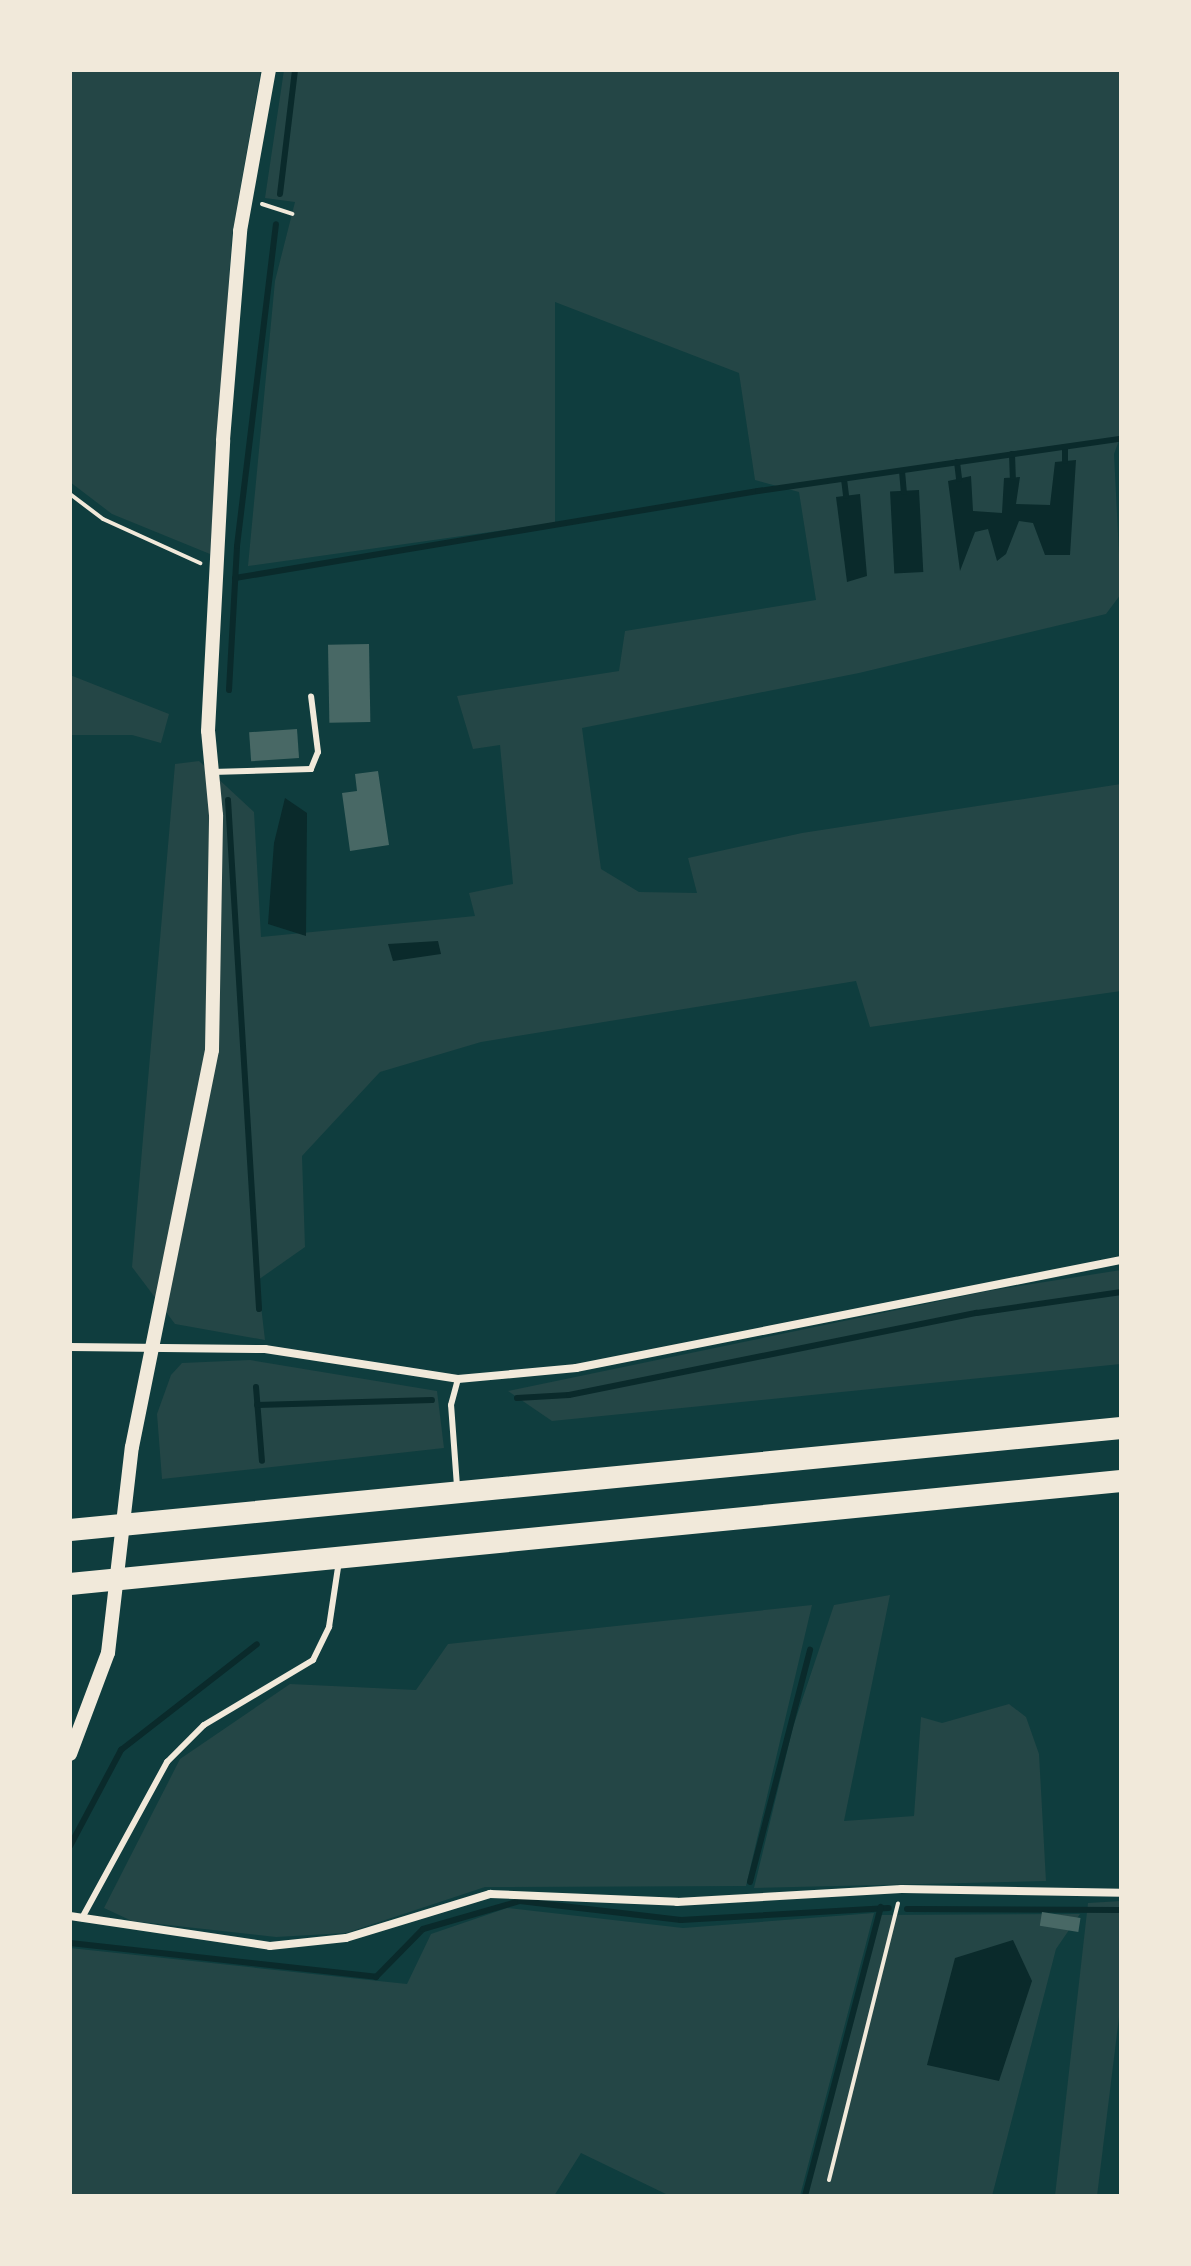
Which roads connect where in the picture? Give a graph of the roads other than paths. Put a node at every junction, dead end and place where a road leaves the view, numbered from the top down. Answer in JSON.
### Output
{"nodes":[{"id":1,"x":269,"y":70,"type":"edge"},
{"id":2,"x":311,"y":696,"type":"dead end"},
{"id":3,"x":212,"y":772,"type":"junction"},
{"id":4,"x":1121,"y":1260,"type":"edge"},
{"id":5,"x":70,"y":1347,"type":"edge"},
{"id":6,"x":150,"y":1347,"type":"junction"},
{"id":7,"x":458,"y":1379,"type":"junction"},
{"id":8,"x":1121,"y":1428,"type":"edge"},
{"id":9,"x":1121,"y":1481,"type":"edge"},
{"id":10,"x":457,"y":1492,"type":"junction"},
{"id":11,"x":70,"y":1530,"type":"edge"},
{"id":12,"x":339,"y":1557,"type":"junction"},
{"id":13,"x":70,"y":1584,"type":"edge"},
{"id":14,"x":70,"y":1754,"type":"edge"},
{"id":15,"x":1121,"y":1893,"type":"edge"},
{"id":16,"x":70,"y":1916,"type":"edge"},
{"id":17,"x":82,"y":1918,"type":"junction"}],
"edges":[{"from":1,"to":3,"type":"street"},
{"from":2,"to":3,"type":"lane"},
{"from":3,"to":6,"type":"street"},
{"from":4,"to":7,"type":"street"},
{"from":5,"to":6,"type":"street"},
{"from":6,"to":7,"type":"street"},
{"from":6,"to":14,"type":"street"},
{"from":7,"to":10,"type":"lane"},
{"from":8,"to":10,"type":"highway"},
{"from":9,"to":12,"type":"highway"},
{"from":10,"to":11,"type":"highway"},
{"from":12,"to":13,"type":"highway"},
{"from":12,"to":17,"type":"lane"},
{"from":15,"to":17,"type":"street"},
{"from":16,"to":17,"type":"street"}]}
